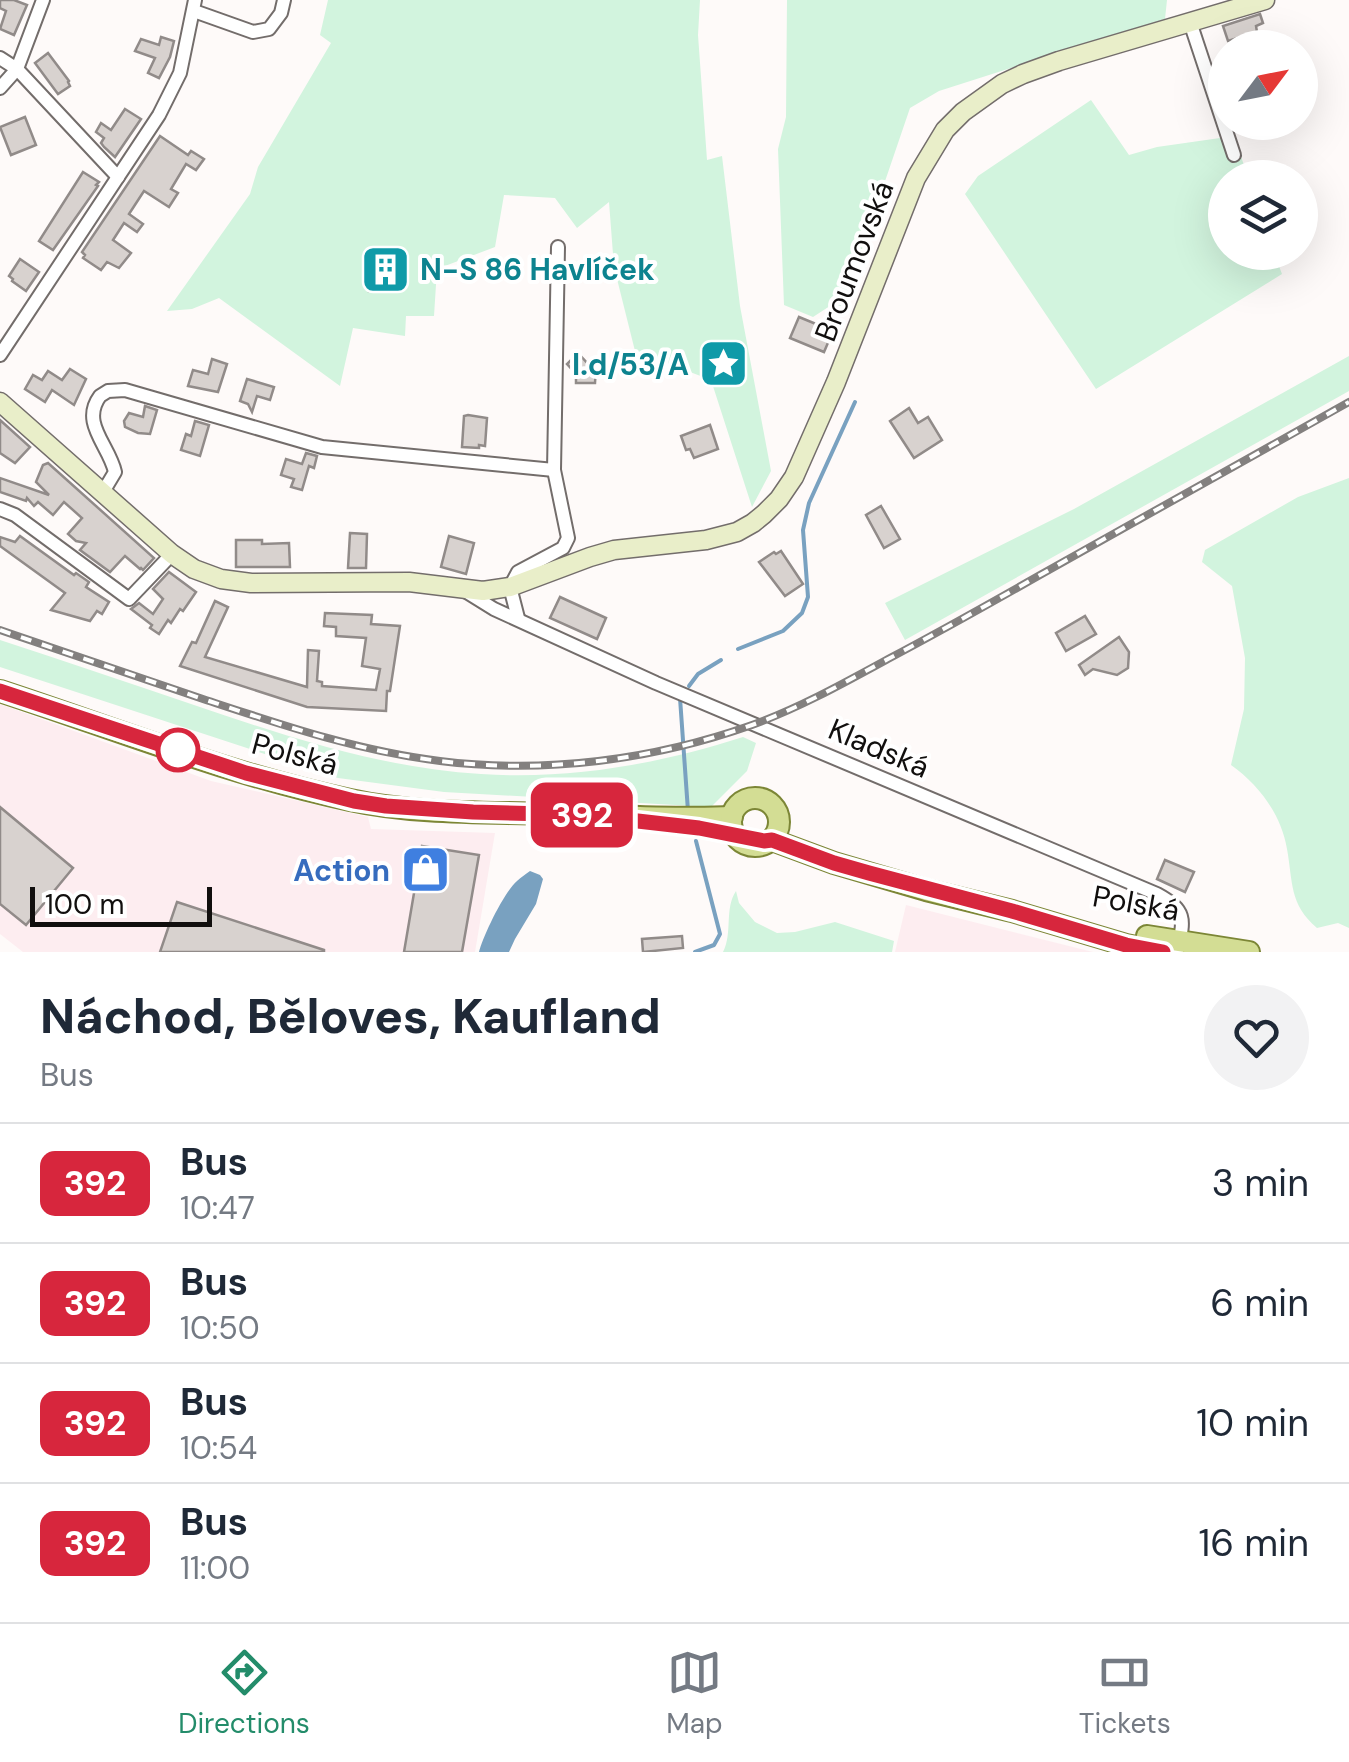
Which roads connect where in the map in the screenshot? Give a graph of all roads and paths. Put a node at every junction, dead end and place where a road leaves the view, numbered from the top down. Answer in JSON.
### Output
{"nodes":[{"id":1,"x":43,"y":0,"type":"edge"},
{"id":2,"x":284,"y":0,"type":"edge"},
{"id":3,"x":1262,"y":0,"type":"edge"},
{"id":4,"x":195,"y":6,"type":"edge"},
{"id":5,"x":1190,"y":22,"type":"junction"},
{"id":6,"x":0,"y":58,"type":"edge"},
{"id":7,"x":18,"y":69,"type":"junction"},
{"id":8,"x":0,"y":88,"type":"edge"},
{"id":9,"x":1234,"y":154,"type":"dead end"},
{"id":10,"x":118,"y":177,"type":"junction"},
{"id":11,"x":558,"y":247,"type":"dead end"},
{"id":12,"x":0,"y":355,"type":"edge"},
{"id":13,"x":0,"y":402,"type":"edge"},
{"id":14,"x":554,"y":470,"type":"junction"},
{"id":15,"x":103,"y":492,"type":"junction"},
{"id":16,"x":0,"y":509,"type":"edge"},
{"id":17,"x":614,"y":550,"type":"joint"},
{"id":18,"x":172,"y":554,"type":"junction"},
{"id":19,"x":510,"y":588,"type":"junction"},
{"id":20,"x":462,"y":590,"type":"junction"},
{"id":21,"x":518,"y":618,"type":"junction"},
{"id":22,"x":0,"y":691,"type":"edge"},
{"id":23,"x":733,"y":825,"type":"junction"},
{"id":24,"x":775,"y":835,"type":"junction"},
{"id":25,"x":1173,"y":949,"type":"edge"},
{"id":26,"x":1248,"y":952,"type":"edge"}],
"edges":[{"from":1,"to":7,"type":"street"},
{"from":2,"to":4,"type":"street"},
{"from":3,"to":5,"type":"main road","name":"Broumovská"},
{"from":4,"to":10,"type":"street"},
{"from":5,"to":9,"type":"street"},
{"from":5,"to":17,"type":"main road","name":"Broumovská"},
{"from":6,"to":7,"type":"street"},
{"from":7,"to":8,"type":"street"},
{"from":7,"to":10,"type":"street"},
{"from":10,"to":12,"type":"street"},
{"from":11,"to":14,"type":"street"},
{"from":13,"to":15,"type":"main road","name":"Kladská"},
{"from":14,"to":15,"type":"street"},
{"from":14,"to":19,"type":"street"},
{"from":15,"to":18,"type":"main road","name":"Kladská"},
{"from":16,"to":18,"type":"street"},
{"from":17,"to":19,"type":"main road","name":"Kladská"},
{"from":18,"to":20,"type":"main road","name":"Kladská"},
{"from":19,"to":20,"type":"main road","name":"Kladská"},
{"from":19,"to":21,"type":"street"},
{"from":20,"to":21,"type":"street","name":"Kladská"},
{"from":21,"to":25,"type":"street","name":"Kladská"},
{"from":22,"to":23,"type":"main road","name":"Polská"},
{"from":23,"to":24,"type":"main road"},
{"from":23,"to":24,"type":"main road"},
{"from":24,"to":25,"type":"main road","name":"Polská"},
{"from":25,"to":26,"type":"main road","name":"Polská"}]}
